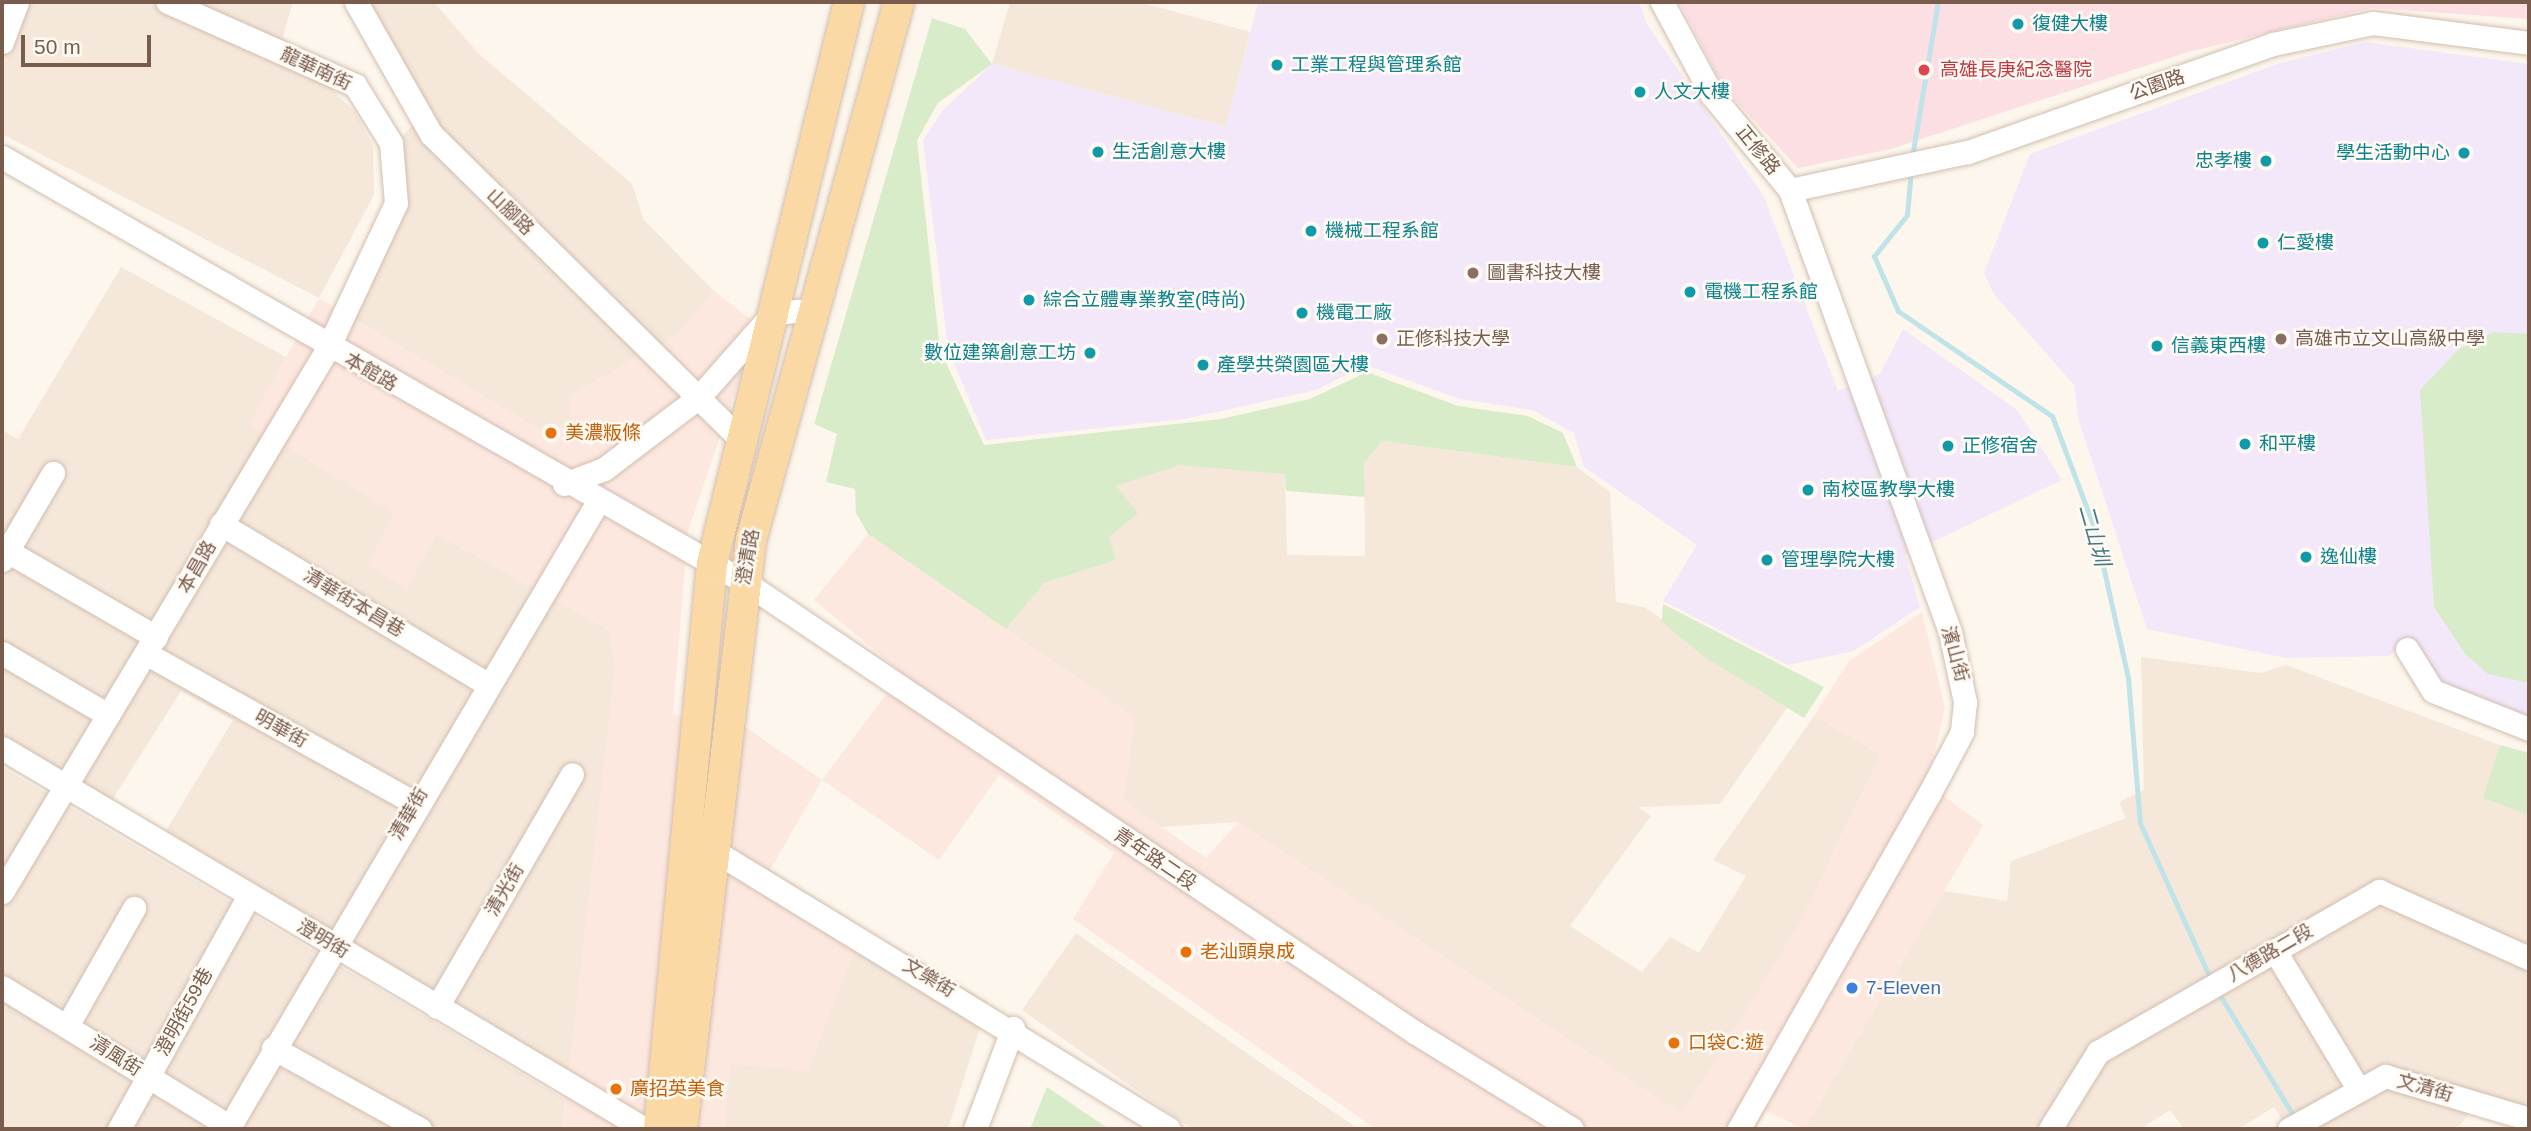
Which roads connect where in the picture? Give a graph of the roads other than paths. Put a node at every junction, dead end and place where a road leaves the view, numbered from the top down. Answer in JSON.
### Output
{"nodes":[{"id":1,"x":17,"y":2,"type":"edge"},
{"id":2,"x":168,"y":2,"type":"edge"},
{"id":3,"x":356,"y":2,"type":"edge"},
{"id":4,"x":849,"y":2,"type":"edge"},
{"id":5,"x":900,"y":2,"type":"edge"},
{"id":6,"x":1662,"y":2,"type":"edge"},
{"id":7,"x":2,"y":42,"type":"edge"},
{"id":8,"x":2529,"y":43,"type":"edge"},
{"id":9,"x":2,"y":157,"type":"edge"},
{"id":10,"x":1790,"y":190,"type":"junction"},
{"id":11,"x":811,"y":310,"type":"junction"},
{"id":12,"x":773,"y":313,"type":"junction"},
{"id":13,"x":328,"y":348,"type":"junction"},
{"id":14,"x":699,"y":397,"type":"junction"},
{"id":15,"x":738,"y":437,"type":"junction"},
{"id":16,"x":52,"y":473,"type":"dead end"},
{"id":17,"x":564,"y":484,"type":"junction"},
{"id":18,"x":597,"y":503,"type":"junction"},
{"id":19,"x":221,"y":524,"type":"junction"},
{"id":20,"x":4,"y":555,"type":"edge"},
{"id":21,"x":712,"y":564,"type":"junction"},
{"id":22,"x":743,"y":581,"type":"junction"},
{"id":23,"x":151,"y":646,"type":"junction"},
{"id":24,"x":2407,"y":649,"type":"dead end"},
{"id":25,"x":2,"y":653,"type":"edge"},
{"id":26,"x":486,"y":683,"type":"junction"},
{"id":27,"x":108,"y":715,"type":"junction"},
{"id":28,"x":2529,"y":729,"type":"edge"},
{"id":29,"x":2,"y":748,"type":"edge"},
{"id":30,"x":572,"y":774,"type":"dead end"},
{"id":31,"x":65,"y":785,"type":"junction"},
{"id":32,"x":415,"y":803,"type":"junction"},
{"id":33,"x":683,"y":836,"type":"junction"},
{"id":34,"x":711,"y":847,"type":"junction"},
{"id":35,"x":2,"y":892,"type":"edge"},
{"id":36,"x":249,"y":895,"type":"junction"},
{"id":37,"x":134,"y":908,"type":"dead end"},
{"id":38,"x":333,"y":944,"type":"junction"},
{"id":39,"x":2275,"y":951,"type":"junction"},
{"id":40,"x":2529,"y":958,"type":"edge"},
{"id":41,"x":2,"y":988,"type":"edge"},
{"id":42,"x":437,"y":1007,"type":"junction"},
{"id":43,"x":67,"y":1026,"type":"junction"},
{"id":44,"x":1013,"y":1028,"type":"junction"},
{"id":45,"x":273,"y":1048,"type":"junction"},
{"id":46,"x":149,"y":1076,"type":"junction"},
{"id":47,"x":2359,"y":1090,"type":"junction"},
{"id":48,"x":2529,"y":1119,"type":"edge"},
{"id":49,"x":2296,"y":1125,"type":"edge"},
{"id":50,"x":229,"y":1128,"type":"edge"},
{"id":51,"x":119,"y":1129,"type":"edge"},
{"id":52,"x":420,"y":1129,"type":"edge"},
{"id":53,"x":645,"y":1129,"type":"edge"},
{"id":54,"x":659,"y":1129,"type":"edge"},
{"id":55,"x":682,"y":1129,"type":"edge"},
{"id":56,"x":975,"y":1129,"type":"edge"},
{"id":57,"x":1169,"y":1129,"type":"edge"},
{"id":58,"x":1572,"y":1129,"type":"edge"},
{"id":59,"x":1739,"y":1129,"type":"edge"},
{"id":60,"x":2050,"y":1129,"type":"edge"}],
"edges":[{"from":1,"to":7,"type":"street"},
{"from":2,"to":13,"type":"street","name":"龍華南街"},
{"from":3,"to":14,"type":"street","name":"山腳路"},
{"from":4,"to":12,"type":"main road","name":"澄清路"},
{"from":5,"to":11,"type":"main road","name":"澄清路"},
{"from":6,"to":10,"type":"street","name":"正修路"},
{"from":8,"to":10,"type":"street","name":"公園路"},
{"from":9,"to":13,"type":"street","name":"本館路"},
{"from":10,"to":59,"type":"street","name":"濱山街"},
{"from":11,"to":12,"type":"street"},
{"from":11,"to":22,"type":"main road","name":"澄清路"},
{"from":12,"to":14,"type":"street"},
{"from":12,"to":15,"type":"main road","name":"澄清路"},
{"from":13,"to":17,"type":"street","name":"本館路"},
{"from":13,"to":19,"type":"street","name":"本昌路"},
{"from":14,"to":15,"type":"street","name":"山腳路"},
{"from":14,"to":17,"type":"street"},
{"from":15,"to":21,"type":"main road","name":"澄清路"},
{"from":16,"to":20,"type":"street"},
{"from":17,"to":18,"type":"street","name":"本館路"},
{"from":18,"to":21,"type":"street","name":"本館路"},
{"from":18,"to":26,"type":"street","name":"清華街"},
{"from":19,"to":23,"type":"street","name":"本昌路"},
{"from":19,"to":26,"type":"street","name":"清華街本昌巷"},
{"from":20,"to":23,"type":"street","name":"明華街"},
{"from":21,"to":22,"type":"street","name":"本館路"},
{"from":21,"to":33,"type":"main road","name":"澄清路"},
{"from":22,"to":34,"type":"main road","name":"澄清路"},
{"from":22,"to":58,"type":"street","name":"青年路二段"},
{"from":23,"to":27,"type":"street","name":"本昌路"},
{"from":23,"to":32,"type":"street","name":"明華街"},
{"from":24,"to":28,"type":"street"},
{"from":25,"to":27,"type":"street"},
{"from":26,"to":32,"type":"street","name":"清華街"},
{"from":27,"to":31,"type":"street","name":"本昌路"},
{"from":29,"to":31,"type":"street","name":"澄明街"},
{"from":30,"to":42,"type":"street","name":"清光街"},
{"from":31,"to":35,"type":"street","name":"本昌路"},
{"from":31,"to":36,"type":"street","name":"澄明街"},
{"from":32,"to":38,"type":"street","name":"清華街"},
{"from":33,"to":34,"type":"street","name":"文樂街"},
{"from":33,"to":54,"type":"main road","name":"澄清路"},
{"from":34,"to":44,"type":"street","name":"文樂街"},
{"from":34,"to":55,"type":"main road","name":"澄清路"},
{"from":36,"to":38,"type":"street","name":"澄明街"},
{"from":36,"to":46,"type":"street","name":"澄明街59巷"},
{"from":37,"to":43,"type":"street"},
{"from":38,"to":42,"type":"street","name":"澄明街"},
{"from":38,"to":45,"type":"street","name":"清華街"},
{"from":39,"to":40,"type":"street","name":"八德路二段"},
{"from":39,"to":47,"type":"street"},
{"from":39,"to":60,"type":"street","name":"八德路二段"},
{"from":41,"to":43,"type":"street","name":"清風街"},
{"from":42,"to":53,"type":"street","name":"澄明街"},
{"from":43,"to":46,"type":"street","name":"清風街"},
{"from":44,"to":56,"type":"street"},
{"from":44,"to":57,"type":"street","name":"文樂街"},
{"from":45,"to":50,"type":"street","name":"清華街"},
{"from":45,"to":52,"type":"street"},
{"from":46,"to":50,"type":"street","name":"清風街"},
{"from":46,"to":51,"type":"street","name":"澄明街59巷"},
{"from":47,"to":48,"type":"street","name":"文清街"},
{"from":47,"to":49,"type":"street","name":"文清街"}]}
